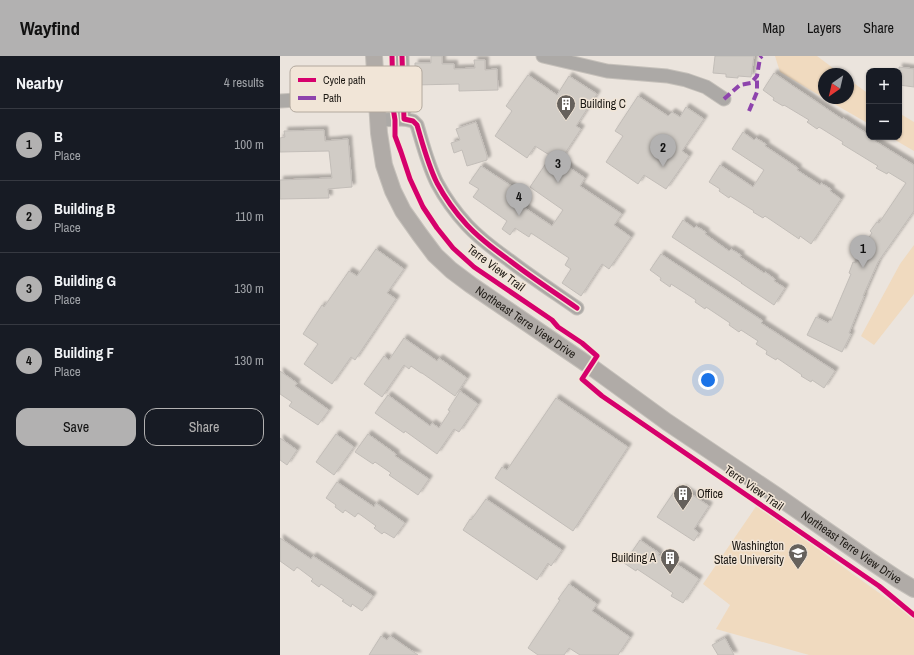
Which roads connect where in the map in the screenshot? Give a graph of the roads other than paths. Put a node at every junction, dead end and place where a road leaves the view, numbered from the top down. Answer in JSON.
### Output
{"nodes":[{"id":1,"x":374,"y":56,"type":"edge"},
{"id":2,"x":402,"y":56,"type":"edge"},
{"id":3,"x":543,"y":56,"type":"edge"},
{"id":4,"x":375,"y":66,"type":"edge"},
{"id":5,"x":402,"y":66,"type":"edge"},
{"id":6,"x":724,"y":99,"type":"dead end"},
{"id":7,"x":290,"y":100,"type":"edge"},
{"id":8,"x":280,"y":101,"type":"edge"},
{"id":9,"x":377,"y":112,"type":"edge"},
{"id":10,"x":404,"y":112,"type":"edge"},
{"id":11,"x":404,"y":119,"type":"junction"},
{"id":12,"x":378,"y":120,"type":"junction"},
{"id":13,"x":576,"y":308,"type":"dead end"},
{"id":14,"x":914,"y":589,"type":"edge"}],
"edges":[{"from":1,"to":4,"type":"main road","name":"Northeast Terre View Drive"},
{"from":2,"to":5,"type":"street"},
{"from":3,"to":6,"type":"street"},
{"from":7,"to":8,"type":"street"},
{"from":9,"to":12,"type":"main road","name":"Northeast Terre View Drive"},
{"from":10,"to":11,"type":"street"},
{"from":11,"to":12,"type":"street"},
{"from":11,"to":13,"type":"street"},
{"from":12,"to":14,"type":"main road","name":"Northeast Terre View Drive"}]}
